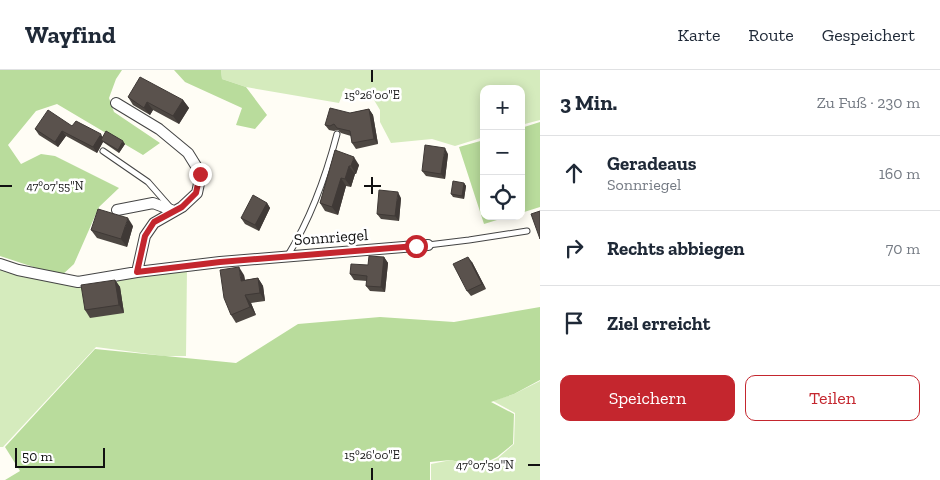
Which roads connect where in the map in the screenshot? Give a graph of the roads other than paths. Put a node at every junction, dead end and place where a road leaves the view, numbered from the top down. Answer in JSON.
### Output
{"nodes":[{"id":1,"x":116,"y":103,"type":"dead end"},
{"id":2,"x":337,"y":134,"type":"edge"},
{"id":3,"x":103,"y":151,"type":"dead end"},
{"id":4,"x":117,"y":210,"type":"dead end"},
{"id":5,"x":174,"y":212,"type":"junction"},
{"id":6,"x":527,"y":231,"type":"dead end"},
{"id":7,"x":428,"y":245,"type":"joint"},
{"id":8,"x":288,"y":255,"type":"junction"},
{"id":9,"x":0,"y":264,"type":"edge"},
{"id":10,"x":137,"y":272,"type":"junction"}],
"edges":[{"from":1,"to":5,"type":"street"},
{"from":2,"to":8,"type":"lane"},
{"from":3,"to":5,"type":"lane"},
{"from":4,"to":5,"type":"street"},
{"from":5,"to":10,"type":"street"},
{"from":6,"to":7,"type":"lane"},
{"from":7,"to":8,"type":"street","name":"Sonnriegel"},
{"from":8,"to":10,"type":"street","name":"Sonnriegel"},
{"from":9,"to":10,"type":"street","name":"Sonnriegel"}]}
